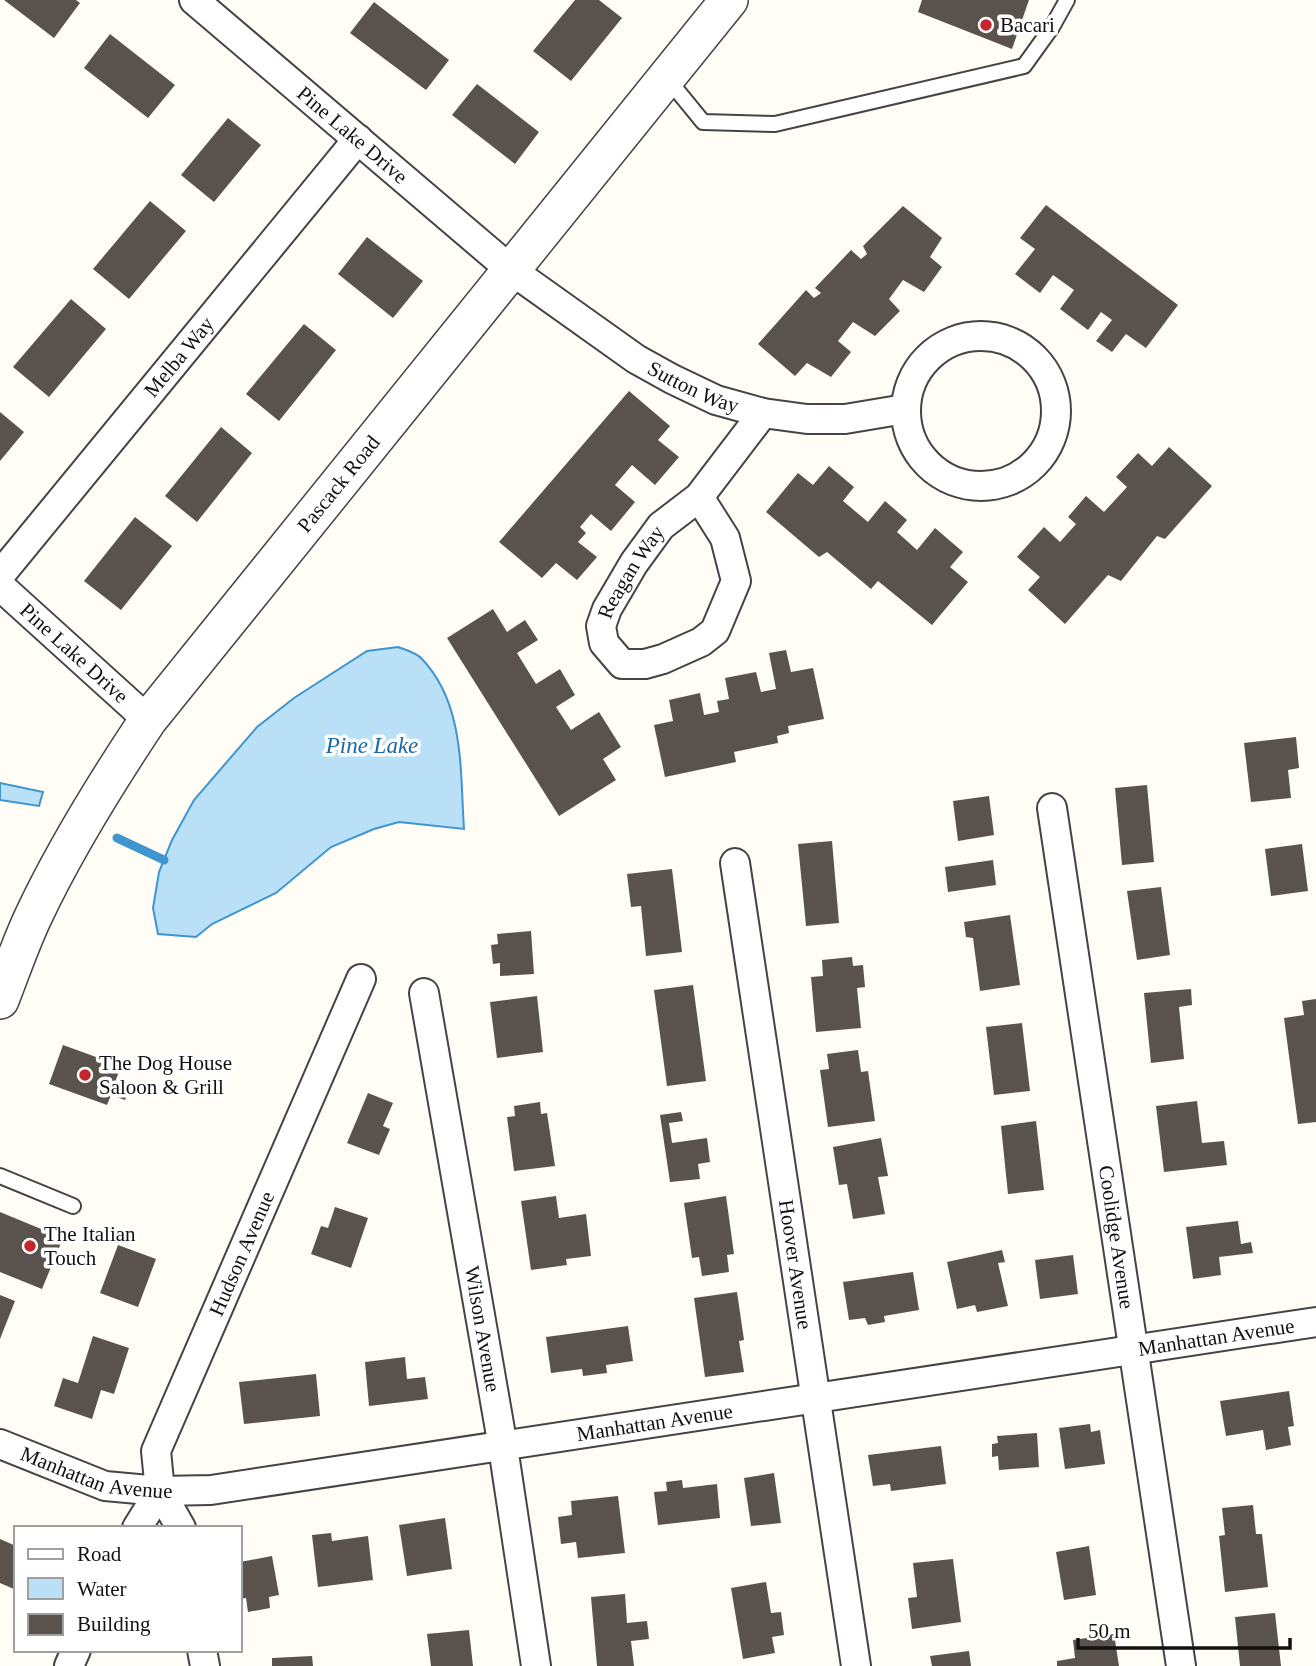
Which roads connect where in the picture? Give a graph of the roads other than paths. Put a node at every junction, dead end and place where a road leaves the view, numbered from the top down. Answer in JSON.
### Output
{"nodes":[{"id":1,"x":194,"y":0,"type":"edge"},
{"id":2,"x":729,"y":0,"type":"edge"},
{"id":3,"x":1067,"y":0,"type":"edge"},
{"id":4,"x":667,"y":77,"type":"junction"},
{"id":5,"x":358,"y":139,"type":"junction"},
{"id":6,"x":511,"y":270,"type":"junction"},
{"id":7,"x":905,"y":409,"type":"junction"},
{"id":8,"x":764,"y":413,"type":"junction"},
{"id":9,"x":699,"y":497,"type":"junction"},
{"id":10,"x":0,"y":575,"type":"edge"},
{"id":11,"x":0,"y":586,"type":"edge"},
{"id":12,"x":148,"y":720,"type":"junction"},
{"id":13,"x":1052,"y":808,"type":"dead end"},
{"id":14,"x":735,"y":863,"type":"dead end"},
{"id":15,"x":361,"y":979,"type":"dead end"},
{"id":16,"x":424,"y":993,"type":"dead end"},
{"id":17,"x":0,"y":1000,"type":"edge"},
{"id":18,"x":0,"y":1176,"type":"edge"},
{"id":19,"x":73,"y":1206,"type":"dead end"},
{"id":20,"x":1316,"y":1322,"type":"edge"},
{"id":21,"x":1135,"y":1350,"type":"junction"},
{"id":22,"x":815,"y":1399,"type":"junction"},
{"id":23,"x":0,"y":1444,"type":"edge"},
{"id":24,"x":503,"y":1447,"type":"junction"},
{"id":25,"x":160,"y":1491,"type":"junction"},
{"id":26,"x":138,"y":1526,"type":"edge"},
{"id":27,"x":180,"y":1526,"type":"edge"},
{"id":28,"x":536,"y":1666,"type":"edge"},
{"id":29,"x":856,"y":1666,"type":"edge"},
{"id":30,"x":1181,"y":1666,"type":"edge"}],
"edges":[{"from":1,"to":5,"type":"street","name":"Pine Lake Drive"},
{"from":2,"to":4,"type":"street","name":"Pascack Road"},
{"from":3,"to":4,"type":"lane"},
{"from":4,"to":6,"type":"street","name":"Pascack Road"},
{"from":5,"to":6,"type":"street","name":"Pine Lake Drive"},
{"from":5,"to":10,"type":"street","name":"Melba Way"},
{"from":6,"to":8,"type":"street","name":"Sutton Way"},
{"from":6,"to":12,"type":"street","name":"Pascack Road"},
{"from":7,"to":7,"type":"street"},
{"from":7,"to":8,"type":"street","name":"Sutton Way"},
{"from":8,"to":9,"type":"street","name":"Reagan Way"},
{"from":9,"to":9,"type":"street","name":"Reagan Way"},
{"from":11,"to":12,"type":"street","name":"Pine Lake Drive"},
{"from":12,"to":17,"type":"street","name":"Pascack Road"},
{"from":13,"to":21,"type":"street","name":"Coolidge Avenue"},
{"from":14,"to":22,"type":"street","name":"Hoover Avenue"},
{"from":15,"to":25,"type":"street","name":"Hudson Avenue"},
{"from":16,"to":24,"type":"street","name":"Wilson Avenue"},
{"from":18,"to":19,"type":"lane"},
{"from":20,"to":21,"type":"street","name":"Manhattan Avenue"},
{"from":21,"to":22,"type":"street","name":"Manhattan Avenue"},
{"from":21,"to":30,"type":"street","name":"Coolidge Avenue"},
{"from":22,"to":24,"type":"street","name":"Manhattan Avenue"},
{"from":22,"to":29,"type":"street","name":"Hoover Avenue"},
{"from":23,"to":25,"type":"street","name":"Manhattan Avenue"},
{"from":24,"to":25,"type":"street","name":"Manhattan Avenue"},
{"from":24,"to":28,"type":"street","name":"Wilson Avenue"},
{"from":25,"to":26,"type":"street"},
{"from":25,"to":27,"type":"street"}]}
